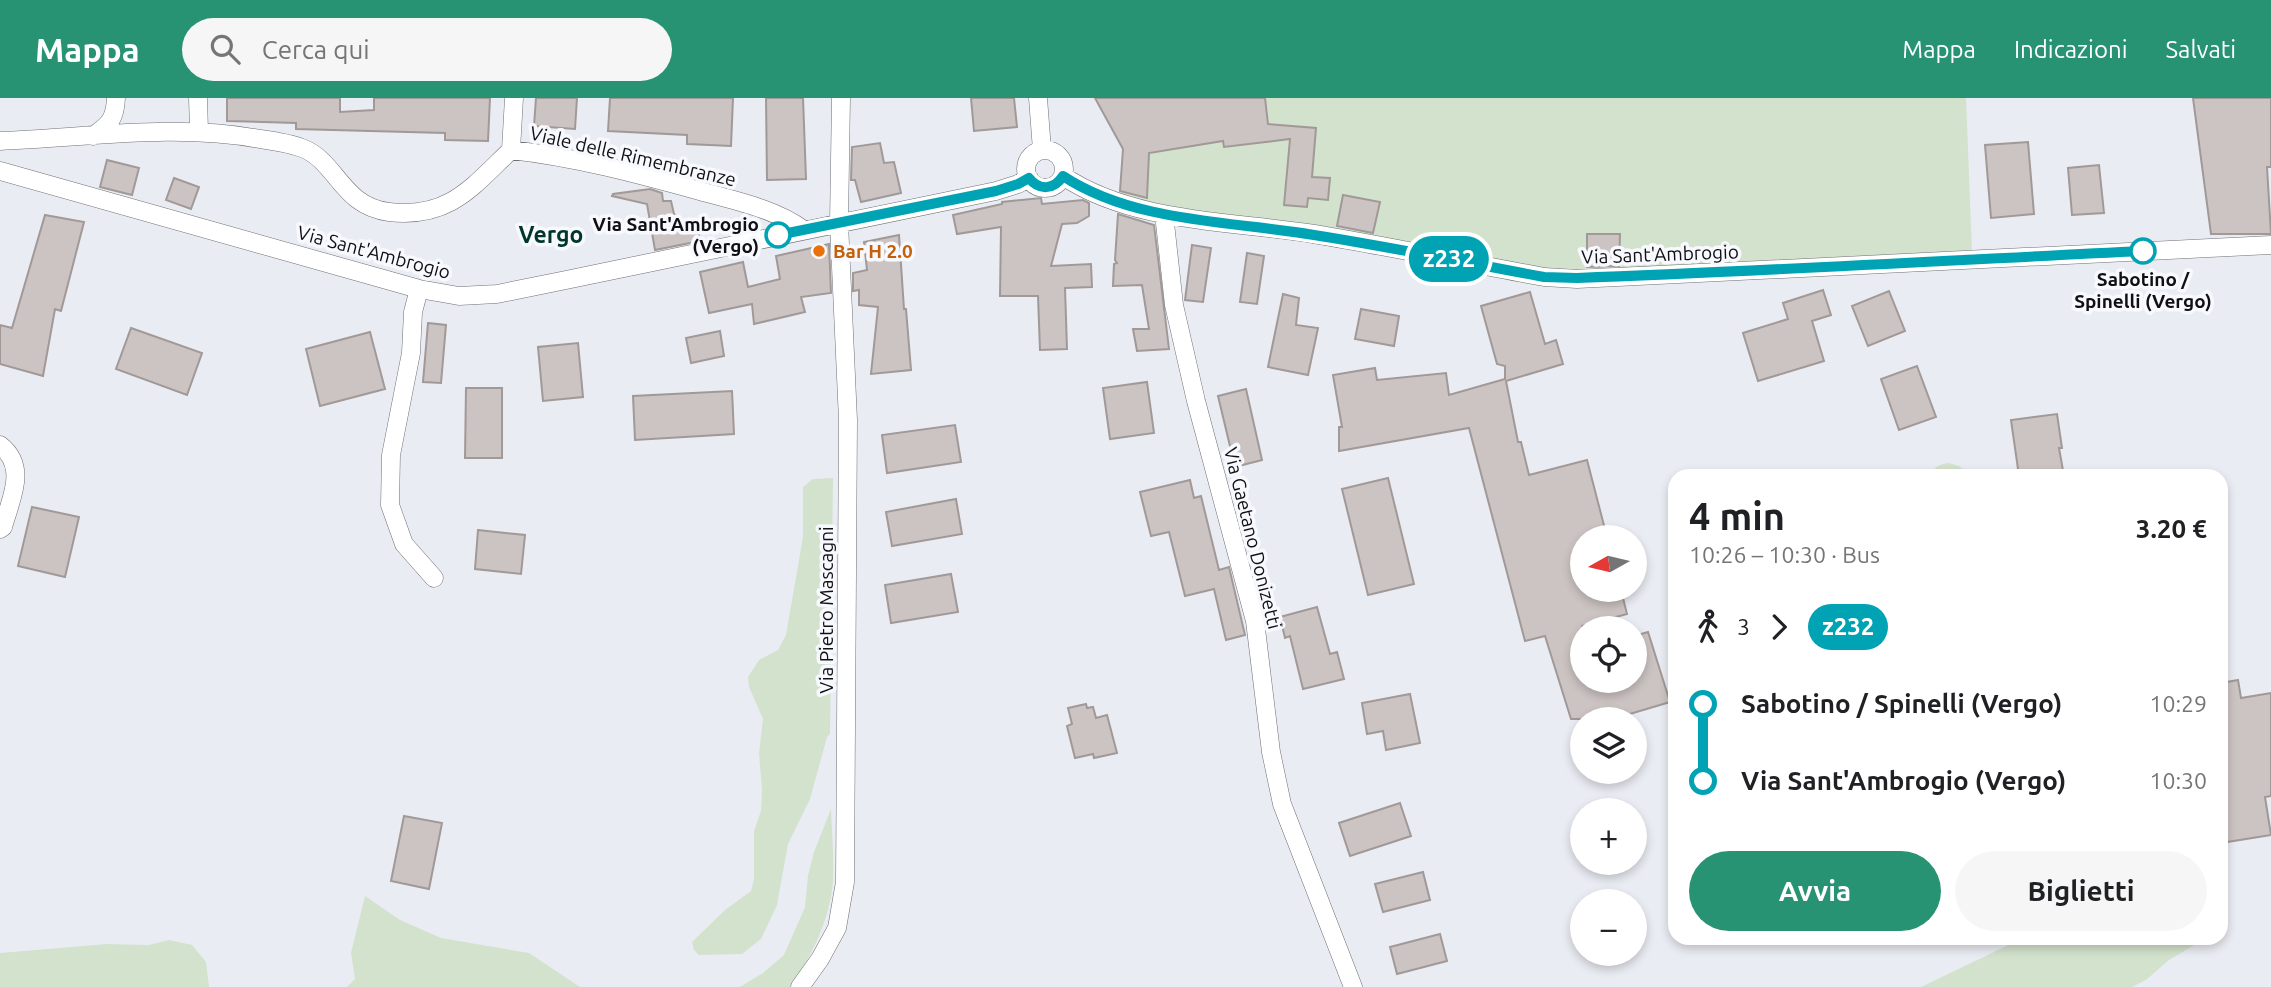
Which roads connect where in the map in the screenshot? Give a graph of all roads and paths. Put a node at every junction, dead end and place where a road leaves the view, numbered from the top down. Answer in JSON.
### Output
{"nodes":[{"id":1,"x":116,"y":98,"type":"edge"},
{"id":2,"x":198,"y":98,"type":"edge"},
{"id":3,"x":513,"y":98,"type":"edge"},
{"id":4,"x":841,"y":98,"type":"edge"},
{"id":5,"x":1038,"y":98,"type":"edge"},
{"id":6,"x":199,"y":131,"type":"junction"},
{"id":7,"x":93,"y":136,"type":"junction"},
{"id":8,"x":0,"y":141,"type":"edge"},
{"id":9,"x":511,"y":150,"type":"junction"},
{"id":10,"x":1042,"y":150,"type":"junction"},
{"id":11,"x":0,"y":171,"type":"edge"},
{"id":12,"x":1063,"y":176,"type":"junction"},
{"id":13,"x":1029,"y":178,"type":"junction"},
{"id":14,"x":1164,"y":214,"type":"junction"},
{"id":15,"x":839,"y":223,"type":"junction"},
{"id":16,"x":804,"y":230,"type":"junction"},
{"id":17,"x":2271,"y":246,"type":"edge"},
{"id":18,"x":419,"y":289,"type":"junction"},
{"id":19,"x":0,"y":444,"type":"edge"},
{"id":20,"x":0,"y":529,"type":"edge"},
{"id":21,"x":434,"y":578,"type":"dead end"},
{"id":22,"x":800,"y":987,"type":"edge"},
{"id":23,"x":1353,"y":987,"type":"edge"}],
"edges":[{"from":1,"to":7,"type":"street"},
{"from":2,"to":6,"type":"street"},
{"from":3,"to":9,"type":"street"},
{"from":4,"to":15,"type":"street","name":"Via Pietro Mascagni"},
{"from":5,"to":10,"type":"street"},
{"from":6,"to":7,"type":"street","name":"Viale delle Rimembranze"},
{"from":6,"to":9,"type":"street","name":"Viale delle Rimembranze"},
{"from":7,"to":8,"type":"street","name":"Viale delle Rimembranze"},
{"from":9,"to":16,"type":"street","name":"Viale delle Rimembranze"},
{"from":10,"to":12,"type":"street"},
{"from":10,"to":13,"type":"street"},
{"from":11,"to":18,"type":"street","name":"Via Sant'Ambrogio"},
{"from":12,"to":13,"type":"street"},
{"from":12,"to":14,"type":"street","name":"Via Sant'Ambrogio"},
{"from":13,"to":15,"type":"street","name":"Via Sant'Ambrogio"},
{"from":14,"to":17,"type":"street","name":"Via Sant'Ambrogio"},
{"from":14,"to":23,"type":"street","name":"Via Gaetano Donizetti"},
{"from":15,"to":16,"type":"street","name":"Via Sant'Ambrogio"},
{"from":15,"to":22,"type":"street","name":"Via Pietro Mascagni"},
{"from":16,"to":18,"type":"street","name":"Via Sant'Ambrogio"},
{"from":18,"to":21,"type":"street"},
{"from":19,"to":20,"type":"street"}]}
